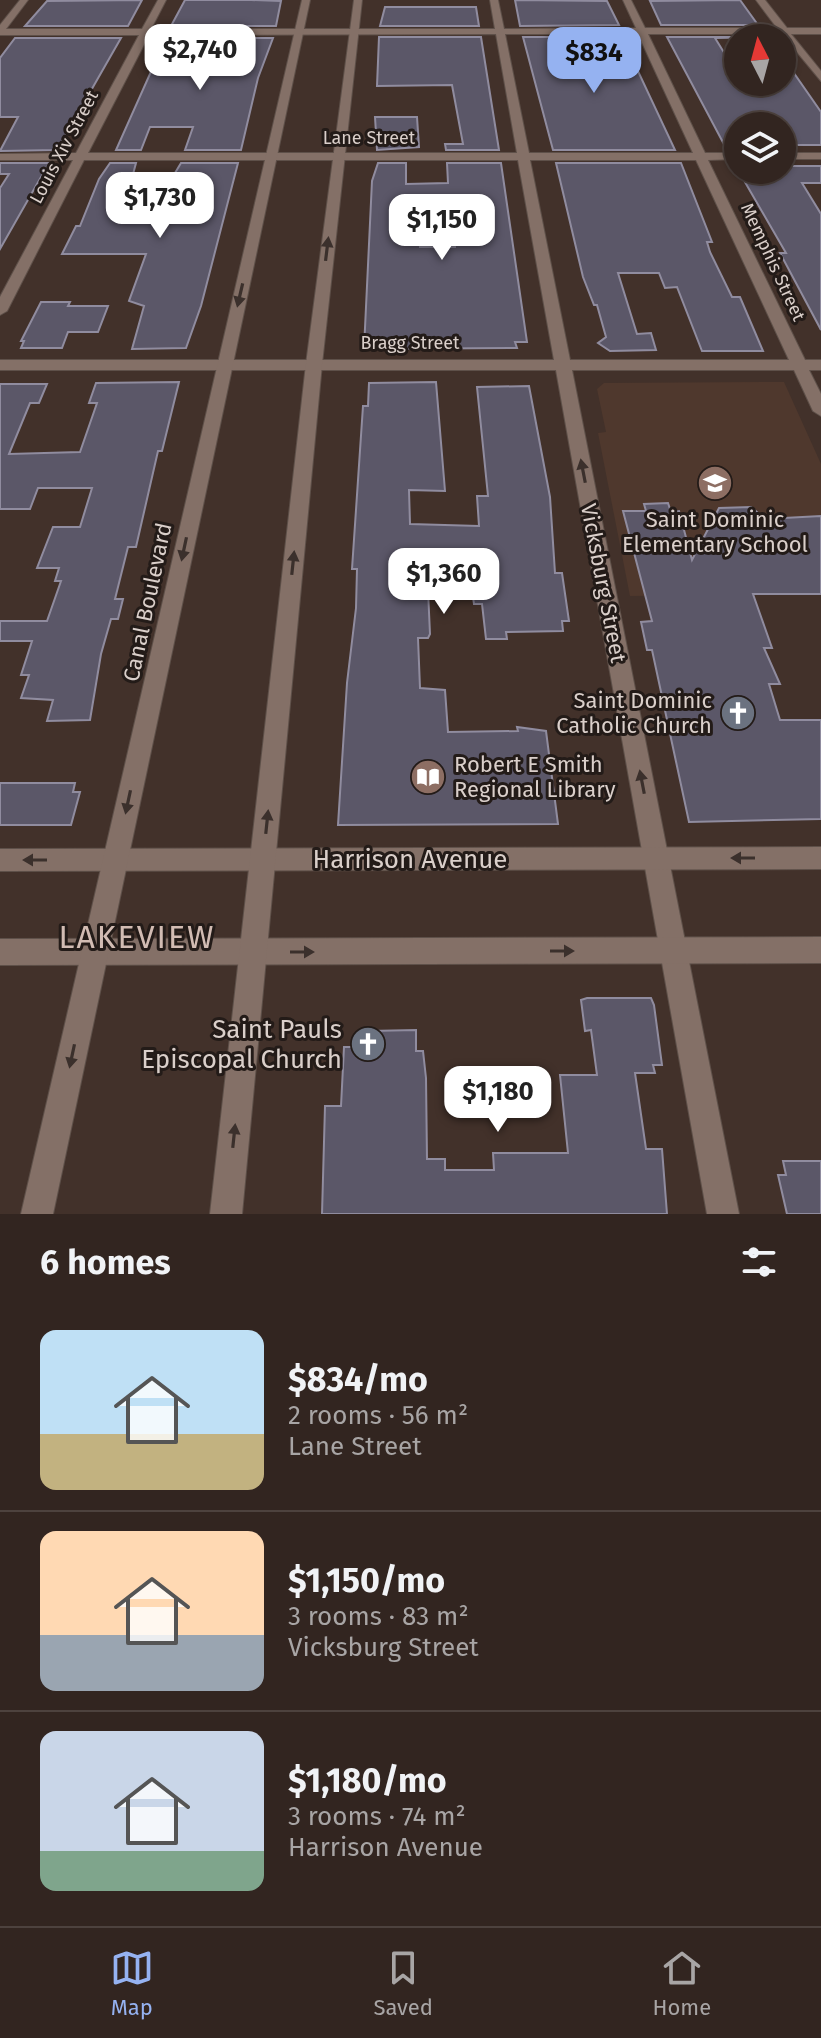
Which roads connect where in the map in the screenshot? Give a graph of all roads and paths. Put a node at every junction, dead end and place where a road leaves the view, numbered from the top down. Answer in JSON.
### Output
{"nodes":[{"id":1,"x":24,"y":0,"type":"edge"},
{"id":2,"x":162,"y":0,"type":"edge"},
{"id":3,"x":306,"y":0,"type":"edge"},
{"id":4,"x":358,"y":0,"type":"edge"},
{"id":5,"x":494,"y":0,"type":"edge"},
{"id":6,"x":627,"y":0,"type":"edge"},
{"id":7,"x":760,"y":0,"type":"edge"},
{"id":8,"x":779,"y":24,"type":"edge"},
{"id":9,"x":0,"y":31,"type":"edge"},
{"id":10,"x":724,"y":31,"type":"edge"},
{"id":11,"x":796,"y":31,"type":"edge"},
{"id":12,"x":821,"y":31,"type":"edge"},
{"id":13,"x":145,"y":32,"type":"junction"},
{"id":14,"x":298,"y":32,"type":"junction"},
{"id":15,"x":353,"y":32,"type":"junction"},
{"id":16,"x":500,"y":32,"type":"junction"},
{"id":17,"x":641,"y":32,"type":"junction"},
{"id":18,"x":796,"y":45,"type":"edge"},
{"id":19,"x":821,"y":78,"type":"edge"},
{"id":20,"x":271,"y":156,"type":"junction"},
{"id":21,"x":338,"y":156,"type":"junction"},
{"id":22,"x":522,"y":156,"type":"junction"},
{"id":23,"x":700,"y":156,"type":"junction"},
{"id":24,"x":724,"y":156,"type":"edge"},
{"id":25,"x":796,"y":156,"type":"edge"},
{"id":26,"x":821,"y":156,"type":"edge"},
{"id":27,"x":0,"y":157,"type":"edge"},
{"id":28,"x":78,"y":157,"type":"junction"},
{"id":29,"x":0,"y":311,"type":"edge"},
{"id":30,"x":314,"y":364,"type":"junction"},
{"id":31,"x":562,"y":364,"type":"junction"},
{"id":32,"x":0,"y":365,"type":"edge"},
{"id":33,"x":799,"y":365,"type":"junction"},
{"id":34,"x":821,"y":365,"type":"edge"},
{"id":35,"x":224,"y":366,"type":"junction"},
{"id":36,"x":821,"y":411,"type":"edge"},
{"id":37,"x":657,"y":858,"type":"junction"},
{"id":38,"x":821,"y":858,"type":"edge"},
{"id":39,"x":263,"y":859,"type":"junction"},
{"id":40,"x":0,"y":860,"type":"edge"},
{"id":41,"x":115,"y":860,"type":"junction"},
{"id":42,"x":821,"y":950,"type":"edge"},
{"id":43,"x":674,"y":951,"type":"junction"},
{"id":44,"x":0,"y":952,"type":"edge"},
{"id":45,"x":95,"y":952,"type":"junction"},
{"id":46,"x":253,"y":952,"type":"junction"},
{"id":47,"x":37,"y":1214,"type":"edge"},
{"id":48,"x":226,"y":1214,"type":"edge"},
{"id":49,"x":723,"y":1214,"type":"edge"}],
"edges":[{"from":1,"to":9,"type":"street"},
{"from":2,"to":13,"type":"street","name":"Louis Xiv Street"},
{"from":3,"to":14,"type":"street","name":"Canal Boulevard"},
{"from":4,"to":15,"type":"street"},
{"from":5,"to":16,"type":"street","name":"Vicksburg Street"},
{"from":6,"to":17,"type":"street","name":"Memphis Street"},
{"from":7,"to":8,"type":"street"},
{"from":9,"to":13,"type":"street"},
{"from":10,"to":17,"type":"street"},
{"from":11,"to":12,"type":"street"},
{"from":13,"to":14,"type":"street"},
{"from":13,"to":28,"type":"street","name":"Louis Xiv Street"},
{"from":14,"to":15,"type":"street"},
{"from":14,"to":20,"type":"street","name":"Canal Boulevard"},
{"from":15,"to":16,"type":"street"},
{"from":15,"to":21,"type":"street"},
{"from":16,"to":17,"type":"street"},
{"from":16,"to":22,"type":"street","name":"Vicksburg Street"},
{"from":17,"to":23,"type":"street","name":"Memphis Street"},
{"from":18,"to":19,"type":"street"},
{"from":20,"to":21,"type":"street","name":"Lane Street"},
{"from":20,"to":28,"type":"street","name":"Lane Street"},
{"from":20,"to":35,"type":"street","name":"Canal Boulevard","one_way":true},
{"from":21,"to":22,"type":"street","name":"Lane Street"},
{"from":30,"to":21,"type":"street","one_way":true},
{"from":22,"to":23,"type":"street","name":"Lane Street"},
{"from":22,"to":31,"type":"street","name":"Vicksburg Street"},
{"from":23,"to":24,"type":"street","name":"Lane Street"},
{"from":23,"to":33,"type":"street","name":"Memphis Street"},
{"from":25,"to":26,"type":"street"},
{"from":27,"to":28,"type":"street","name":"Lane Street"},
{"from":28,"to":29,"type":"street","name":"Louis Xiv Street"},
{"from":30,"to":31,"type":"street","name":"Bragg Street"},
{"from":30,"to":35,"type":"street","name":"Bragg Street"},
{"from":39,"to":30,"type":"street","one_way":true},
{"from":31,"to":33,"type":"street","name":"Bragg Street"},
{"from":37,"to":31,"type":"street","name":"Vicksburg Street","one_way":true},
{"from":32,"to":35,"type":"street","name":"Bragg Street"},
{"from":33,"to":34,"type":"street","name":"Bragg Street"},
{"from":33,"to":36,"type":"street","name":"Memphis Street"},
{"from":35,"to":41,"type":"street","name":"Canal Boulevard","one_way":true},
{"from":38,"to":37,"type":"street","name":"Harrison Avenue","one_way":true},
{"from":37,"to":39,"type":"street","name":"Harrison Avenue"},
{"from":37,"to":43,"type":"street","name":"Vicksburg Street"},
{"from":39,"to":41,"type":"street","name":"Harrison Avenue"},
{"from":39,"to":46,"type":"street"},
{"from":41,"to":40,"type":"street","name":"Harrison Avenue","one_way":true},
{"from":41,"to":45,"type":"street","name":"Canal Boulevard"},
{"from":42,"to":43,"type":"street"},
{"from":46,"to":43,"type":"street","one_way":true},
{"from":43,"to":49,"type":"street","name":"Vicksburg Street"},
{"from":44,"to":45,"type":"street"},
{"from":45,"to":46,"type":"street"},
{"from":45,"to":47,"type":"street","name":"Canal Boulevard","one_way":true},
{"from":48,"to":46,"type":"street","one_way":true}]}
